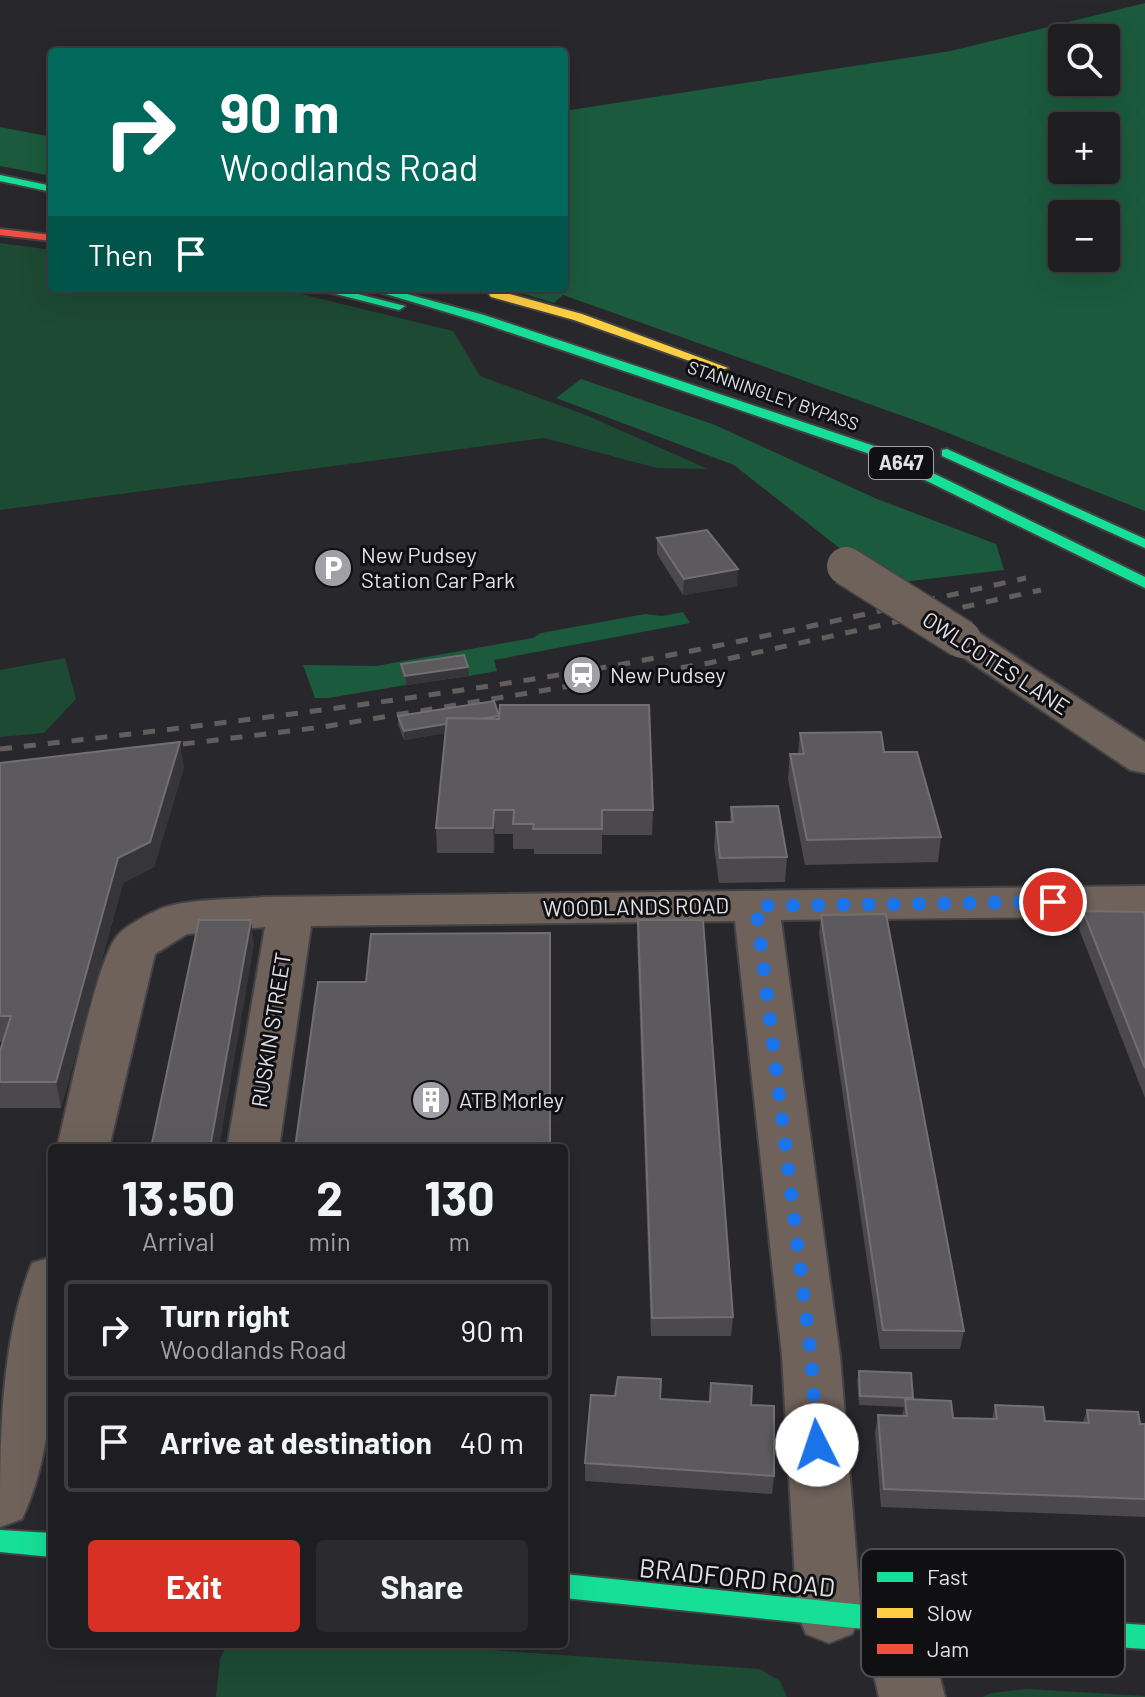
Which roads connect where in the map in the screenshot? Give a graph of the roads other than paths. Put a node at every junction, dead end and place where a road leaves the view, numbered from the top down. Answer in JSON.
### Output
{"nodes":[{"id":1,"x":0,"y":178,"type":"edge"},
{"id":2,"x":48,"y":188,"type":"edge"},
{"id":3,"x":0,"y":232,"type":"edge"},
{"id":4,"x":48,"y":238,"type":"edge"},
{"id":5,"x":335,"y":292,"type":"edge"},
{"id":6,"x":386,"y":292,"type":"edge"},
{"id":7,"x":487,"y":292,"type":"edge"},
{"id":8,"x":644,"y":374,"type":"junction"},
{"id":9,"x":737,"y":374,"type":"dead end"},
{"id":10,"x":930,"y":445,"type":"dead end"},
{"id":11,"x":1145,"y":544,"type":"edge"},
{"id":12,"x":846,"y":566,"type":"dead end"},
{"id":13,"x":1145,"y":583,"type":"edge"},
{"id":14,"x":1145,"y":725,"type":"edge"},
{"id":15,"x":1105,"y":736,"type":"junction"},
{"id":16,"x":1145,"y":761,"type":"edge"},
{"id":17,"x":1145,"y":901,"type":"edge"},
{"id":18,"x":756,"y":906,"type":"junction"},
{"id":19,"x":290,"y":912,"type":"junction"},
{"id":20,"x":84,"y":1144,"type":"edge"},
{"id":21,"x":254,"y":1144,"type":"edge"},
{"id":22,"x":48,"y":1296,"type":"edge"},
{"id":23,"x":0,"y":1500,"type":"edge"},
{"id":24,"x":0,"y":1541,"type":"edge"},
{"id":25,"x":48,"y":1545,"type":"edge"},
{"id":26,"x":568,"y":1586,"type":"edge"},
{"id":27,"x":829,"y":1613,"type":"junction"},
{"id":28,"x":861,"y":1616,"type":"edge"},
{"id":29,"x":1125,"y":1636,"type":"edge"},
{"id":30,"x":1145,"y":1637,"type":"edge"},
{"id":31,"x":907,"y":1677,"type":"edge"},
{"id":32,"x":912,"y":1697,"type":"edge"}],
"edges":[{"from":1,"to":2,"type":"main road"},
{"from":3,"to":4,"type":"main road"},
{"from":5,"to":8,"type":"main road"},
{"from":6,"to":8,"type":"main road","name":"STANNINGLEY BYPASS","number":"A647"},
{"from":7,"to":9,"type":"main road","name":"STANNINGLEY BYPASS"},
{"from":8,"to":13,"type":"main road","name":"STANNINGLEY BYPASS","number":"A647"},
{"from":10,"to":11,"type":"main road","number":"A647"},
{"from":12,"to":15,"type":"street","name":"OWLCOTES LANE","bridge":true},
{"from":14,"to":15,"type":"street"},
{"from":15,"to":16,"type":"street","name":"OWLCOTES LANE"},
{"from":17,"to":18,"type":"street","name":"WOODLANDS ROAD"},
{"from":18,"to":19,"type":"street","name":"WOODLANDS ROAD"},
{"from":18,"to":27,"type":"street"},
{"from":19,"to":20,"type":"street","name":"WOODLANDS ROAD"},
{"from":19,"to":21,"type":"street","name":"RUSKIN STREET"},
{"from":22,"to":23,"type":"street"},
{"from":24,"to":25,"type":"main road"},
{"from":26,"to":27,"type":"main road","name":"BRADFORD ROAD"},
{"from":27,"to":28,"type":"main road","name":"BRADFORD ROAD"},
{"from":29,"to":30,"type":"main road","name":"BRADFORD ROAD"},
{"from":31,"to":32,"type":"street"}]}
